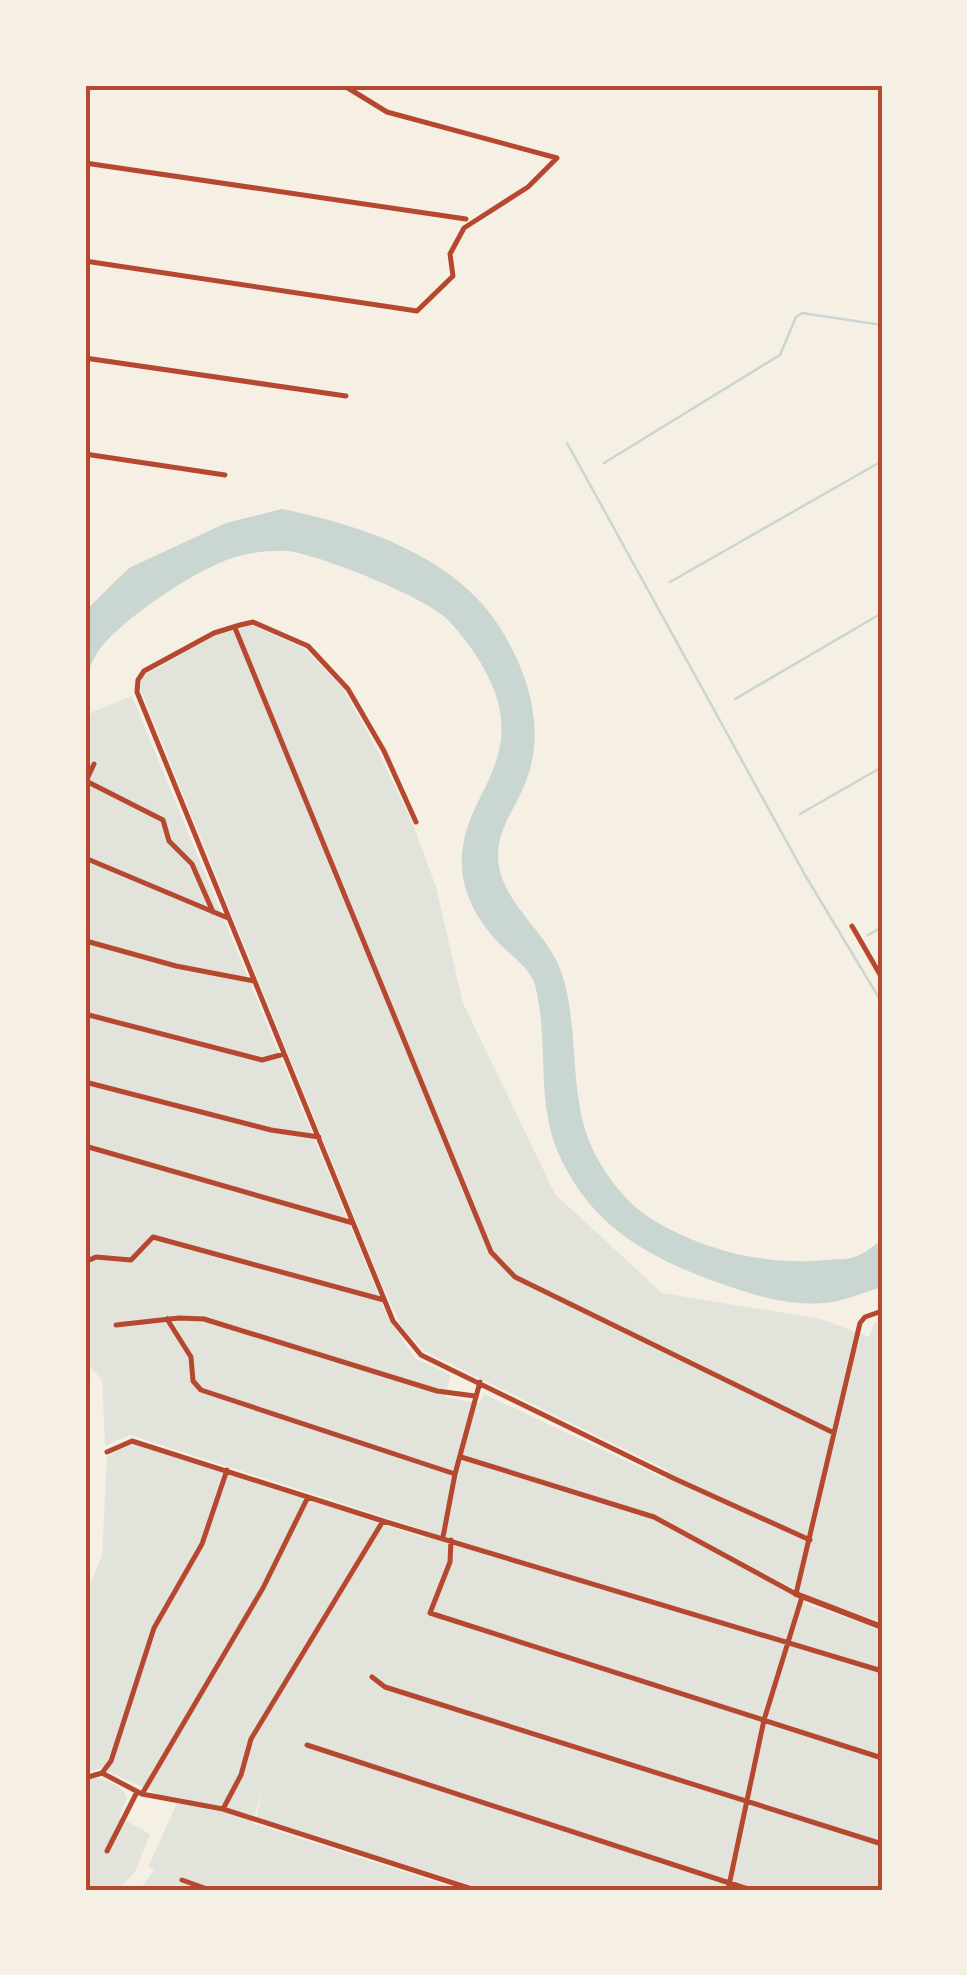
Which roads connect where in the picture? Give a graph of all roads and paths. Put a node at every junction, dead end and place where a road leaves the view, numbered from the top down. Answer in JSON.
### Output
{"nodes":[{"id":1,"x":343,"y":85,"type":"edge"},
{"id":2,"x":85,"y":163,"type":"edge"},
{"id":3,"x":466,"y":219,"type":"dead end"},
{"id":4,"x":85,"y":261,"type":"edge"},
{"id":5,"x":85,"y":358,"type":"edge"},
{"id":6,"x":346,"y":396,"type":"dead end"},
{"id":7,"x":85,"y":454,"type":"edge"},
{"id":8,"x":225,"y":475,"type":"dead end"},
{"id":9,"x":235,"y":628,"type":"junction"},
{"id":10,"x":94,"y":764,"type":"dead end"},
{"id":11,"x":416,"y":822,"type":"dead end"},
{"id":12,"x":85,"y":858,"type":"edge"},
{"id":13,"x":213,"y":912,"type":"junction"},
{"id":14,"x":228,"y":918,"type":"junction"},
{"id":15,"x":852,"y":926,"type":"dead end"},
{"id":16,"x":86,"y":941,"type":"edge"},
{"id":17,"x":882,"y":978,"type":"edge"},
{"id":18,"x":254,"y":980,"type":"junction"},
{"id":19,"x":85,"y":1014,"type":"edge"},
{"id":20,"x":284,"y":1054,"type":"junction"},
{"id":21,"x":85,"y":1082,"type":"edge"},
{"id":22,"x":318,"y":1137,"type":"junction"},
{"id":23,"x":85,"y":1146,"type":"edge"},
{"id":24,"x":353,"y":1222,"type":"junction"},
{"id":25,"x":85,"y":1262,"type":"edge"},
{"id":26,"x":384,"y":1300,"type":"junction"},
{"id":27,"x":882,"y":1311,"type":"edge"},
{"id":28,"x":168,"y":1319,"type":"junction"},
{"id":29,"x":116,"y":1325,"type":"dead end"},
{"id":30,"x":480,"y":1382,"type":"junction"},
{"id":31,"x":475,"y":1396,"type":"junction"},
{"id":32,"x":834,"y":1433,"type":"junction"},
{"id":33,"x":107,"y":1452,"type":"dead end"},
{"id":34,"x":461,"y":1457,"type":"junction"},
{"id":35,"x":226,"y":1470,"type":"junction"},
{"id":36,"x":456,"y":1474,"type":"junction"},
{"id":37,"x":308,"y":1496,"type":"junction"},
{"id":38,"x":383,"y":1521,"type":"junction"},
{"id":39,"x":447,"y":1539,"type":"junction"},
{"id":40,"x":810,"y":1540,"type":"junction"},
{"id":41,"x":799,"y":1595,"type":"junction"},
{"id":42,"x":882,"y":1627,"type":"edge"},
{"id":43,"x":787,"y":1643,"type":"junction"},
{"id":44,"x":882,"y":1671,"type":"edge"},
{"id":45,"x":372,"y":1677,"type":"dead end"},
{"id":46,"x":764,"y":1720,"type":"junction"},
{"id":47,"x":308,"y":1745,"type":"dead end"},
{"id":48,"x":882,"y":1758,"type":"edge"},
{"id":49,"x":102,"y":1773,"type":"junction"},
{"id":50,"x":85,"y":1778,"type":"edge"},
{"id":51,"x":139,"y":1793,"type":"junction"},
{"id":52,"x":748,"y":1802,"type":"junction"},
{"id":53,"x":223,"y":1810,"type":"junction"},
{"id":54,"x":882,"y":1844,"type":"edge"},
{"id":55,"x":107,"y":1851,"type":"dead end"},
{"id":56,"x":182,"y":1880,"type":"dead end"},
{"id":57,"x":729,"y":1886,"type":"edge"},
{"id":58,"x":210,"y":1890,"type":"edge"},
{"id":59,"x":475,"y":1890,"type":"edge"},
{"id":60,"x":752,"y":1890,"type":"edge"}],
"edges":[{"from":1,"to":4,"type":"street"},
{"from":2,"to":3,"type":"street"},
{"from":5,"to":6,"type":"street"},
{"from":7,"to":8,"type":"street"},
{"from":9,"to":11,"type":"street"},
{"from":9,"to":14,"type":"street"},
{"from":9,"to":32,"type":"street"},
{"from":10,"to":13,"type":"street"},
{"from":12,"to":13,"type":"street"},
{"from":13,"to":14,"type":"street"},
{"from":14,"to":18,"type":"street"},
{"from":15,"to":17,"type":"street"},
{"from":16,"to":18,"type":"street"},
{"from":18,"to":20,"type":"street"},
{"from":19,"to":20,"type":"street"},
{"from":20,"to":22,"type":"street"},
{"from":21,"to":22,"type":"street"},
{"from":22,"to":24,"type":"street"},
{"from":23,"to":24,"type":"street"},
{"from":24,"to":26,"type":"street"},
{"from":25,"to":26,"type":"street"},
{"from":26,"to":30,"type":"street"},
{"from":27,"to":32,"type":"street"},
{"from":28,"to":29,"type":"street"},
{"from":28,"to":31,"type":"street"},
{"from":28,"to":36,"type":"street"},
{"from":30,"to":31,"type":"street"},
{"from":30,"to":40,"type":"street"},
{"from":31,"to":34,"type":"street"},
{"from":32,"to":40,"type":"street"},
{"from":33,"to":35,"type":"street"},
{"from":34,"to":36,"type":"street"},
{"from":34,"to":41,"type":"street"},
{"from":35,"to":37,"type":"street"},
{"from":35,"to":49,"type":"street"},
{"from":36,"to":39,"type":"street"},
{"from":37,"to":38,"type":"street"},
{"from":37,"to":51,"type":"street"},
{"from":38,"to":39,"type":"street"},
{"from":38,"to":53,"type":"street"},
{"from":39,"to":43,"type":"street"},
{"from":39,"to":46,"type":"street"},
{"from":40,"to":41,"type":"street"},
{"from":41,"to":42,"type":"street"},
{"from":41,"to":43,"type":"street"},
{"from":43,"to":44,"type":"street"},
{"from":43,"to":46,"type":"street"},
{"from":45,"to":52,"type":"street"},
{"from":46,"to":48,"type":"street"},
{"from":46,"to":52,"type":"street"},
{"from":47,"to":57,"type":"street"},
{"from":49,"to":50,"type":"street"},
{"from":49,"to":51,"type":"street"},
{"from":51,"to":53,"type":"street"},
{"from":51,"to":55,"type":"street"},
{"from":52,"to":54,"type":"street"},
{"from":52,"to":57,"type":"street"},
{"from":53,"to":59,"type":"street"},
{"from":56,"to":58,"type":"street"},
{"from":57,"to":60,"type":"street"}]}
